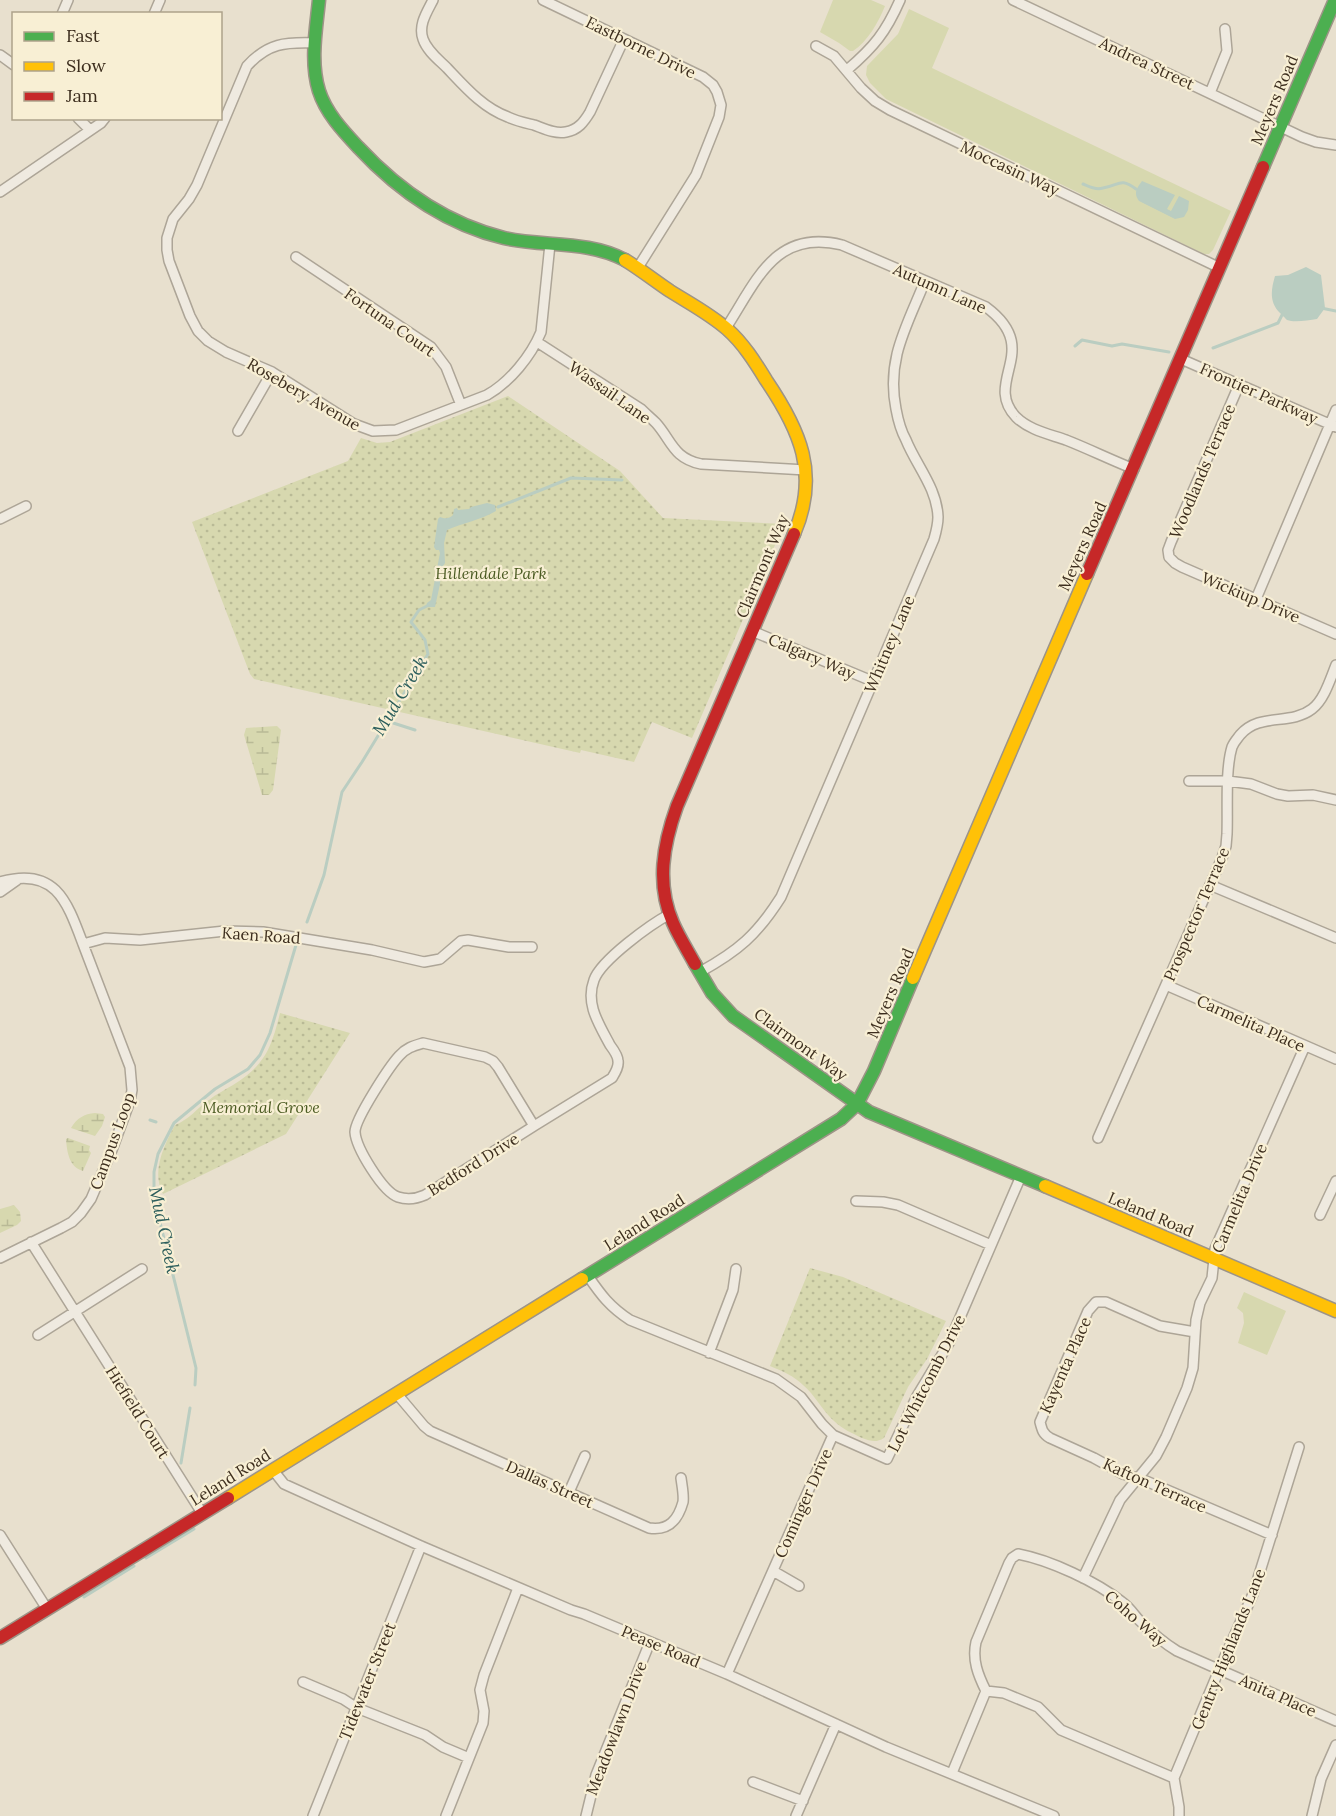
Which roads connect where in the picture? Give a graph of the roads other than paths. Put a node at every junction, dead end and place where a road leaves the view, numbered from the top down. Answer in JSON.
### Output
{"nodes":[{"id":1,"x":319,"y":0,"type":"edge"},
{"id":2,"x":433,"y":0,"type":"edge"},
{"id":3,"x":543,"y":0,"type":"edge"},
{"id":4,"x":900,"y":0,"type":"edge"},
{"id":5,"x":1013,"y":0,"type":"edge"},
{"id":6,"x":1335,"y":0,"type":"edge"},
{"id":7,"x":1225,"y":28,"type":"dead end"},
{"id":8,"x":624,"y":39,"type":"junction"},
{"id":9,"x":315,"y":42,"type":"junction"},
{"id":10,"x":816,"y":46,"type":"dead end"},
{"id":11,"x":848,"y":70,"type":"junction"},
{"id":12,"x":1210,"y":93,"type":"junction"},
{"id":13,"x":80,"y":120,"type":"edge"},
{"id":14,"x":102,"y":120,"type":"edge"},
{"id":15,"x":1280,"y":127,"type":"junction"},
{"id":16,"x":90,"y":130,"type":"junction"},
{"id":17,"x":1336,"y":145,"type":"edge"},
{"id":18,"x":0,"y":192,"type":"edge"},
{"id":19,"x":550,"y":244,"type":"junction"},
{"id":20,"x":296,"y":257,"type":"dead end"},
{"id":21,"x":1220,"y":268,"type":"junction"},
{"id":22,"x":637,"y":269,"type":"junction"},
{"id":23,"x":926,"y":281,"type":"junction"},
{"id":24,"x":726,"y":328,"type":"junction"},
{"id":25,"x":537,"y":342,"type":"junction"},
{"id":26,"x":1181,"y":359,"type":"junction"},
{"id":27,"x":272,"y":372,"type":"junction"},
{"id":28,"x":1239,"y":385,"type":"junction"},
{"id":29,"x":461,"y":405,"type":"junction"},
{"id":30,"x":1336,"y":410,"type":"edge"},
{"id":31,"x":1333,"y":425,"type":"edge"},
{"id":32,"x":238,"y":431,"type":"dead end"},
{"id":33,"x":1134,"y":469,"type":"junction"},
{"id":34,"x":806,"y":471,"type":"junction"},
{"id":35,"x":26,"y":506,"type":"dead end"},
{"id":36,"x":0,"y":519,"type":"edge"},
{"id":37,"x":1169,"y":557,"type":"joint"},
{"id":38,"x":1256,"y":599,"type":"junction"},
{"id":39,"x":752,"y":631,"type":"junction"},
{"id":40,"x":1336,"y":634,"type":"edge"},
{"id":41,"x":1336,"y":665,"type":"edge"},
{"id":42,"x":873,"y":681,"type":"junction"},
{"id":43,"x":1189,"y":781,"type":"dead end"},
{"id":44,"x":1228,"y":781,"type":"junction"},
{"id":45,"x":1336,"y":800,"type":"edge"},
{"id":46,"x":17,"y":880,"type":"junction"},
{"id":47,"x":0,"y":882,"type":"edge"},
{"id":48,"x":1210,"y":885,"type":"junction"},
{"id":49,"x":0,"y":892,"type":"edge"},
{"id":50,"x":670,"y":914,"type":"junction"},
{"id":51,"x":1336,"y":938,"type":"edge"},
{"id":52,"x":83,"y":944,"type":"junction"},
{"id":53,"x":532,"y":947,"type":"dead end"},
{"id":54,"x":700,"y":972,"type":"junction"},
{"id":55,"x":1166,"y":985,"type":"junction"},
{"id":56,"x":1305,"y":1046,"type":"junction"},
{"id":57,"x":1336,"y":1059,"type":"edge"},
{"id":58,"x":857,"y":1104,"type":"junction"},
{"id":59,"x":534,"y":1126,"type":"junction"},
{"id":60,"x":1098,"y":1138,"type":"dead end"},
{"id":61,"x":1021,"y":1176,"type":"junction"},
{"id":62,"x":1336,"y":1181,"type":"edge"},
{"id":63,"x":856,"y":1201,"type":"dead end"},
{"id":64,"x":1320,"y":1215,"type":"dead end"},
{"id":65,"x":31,"y":1242,"type":"junction"},
{"id":66,"x":991,"y":1245,"type":"junction"},
{"id":67,"x":0,"y":1258,"type":"edge"},
{"id":68,"x":1214,"y":1258,"type":"junction"},
{"id":69,"x":142,"y":1269,"type":"dead end"},
{"id":70,"x":736,"y":1269,"type":"dead end"},
{"id":71,"x":588,"y":1276,"type":"junction"},
{"id":72,"x":75,"y":1311,"type":"junction"},
{"id":73,"x":1336,"y":1311,"type":"edge"},
{"id":74,"x":1195,"y":1332,"type":"junction"},
{"id":75,"x":38,"y":1335,"type":"dead end"},
{"id":76,"x":710,"y":1353,"type":"junction"},
{"id":77,"x":397,"y":1394,"type":"junction"},
{"id":78,"x":1041,"y":1430,"type":"joint"},
{"id":79,"x":833,"y":1435,"type":"junction"},
{"id":80,"x":1299,"y":1447,"type":"dead end"},
{"id":81,"x":585,"y":1455,"type":"dead end"},
{"id":82,"x":273,"y":1470,"type":"junction"},
{"id":83,"x":1138,"y":1478,"type":"junction"},
{"id":84,"x":681,"y":1479,"type":"dead end"},
{"id":85,"x":569,"y":1492,"type":"junction"},
{"id":86,"x":202,"y":1513,"type":"junction"},
{"id":87,"x":0,"y":1535,"type":"edge"},
{"id":88,"x":1272,"y":1535,"type":"junction"},
{"id":89,"x":421,"y":1546,"type":"junction"},
{"id":90,"x":773,"y":1571,"type":"junction"},
{"id":91,"x":1083,"y":1578,"type":"junction"},
{"id":92,"x":799,"y":1586,"type":"dead end"},
{"id":93,"x":518,"y":1588,"type":"junction"},
{"id":94,"x":47,"y":1609,"type":"junction"},
{"id":95,"x":0,"y":1638,"type":"edge"},
{"id":96,"x":650,"y":1642,"type":"junction"},
{"id":97,"x":1219,"y":1670,"type":"junction"},
{"id":98,"x":728,"y":1674,"type":"junction"},
{"id":99,"x":303,"y":1682,"type":"dead end"},
{"id":100,"x":986,"y":1691,"type":"junction"},
{"id":101,"x":357,"y":1708,"type":"junction"},
{"id":102,"x":1336,"y":1721,"type":"edge"},
{"id":103,"x":836,"y":1724,"type":"junction"},
{"id":104,"x":1336,"y":1745,"type":"edge"},
{"id":105,"x":469,"y":1758,"type":"junction"},
{"id":106,"x":952,"y":1773,"type":"junction"},
{"id":107,"x":1174,"y":1778,"type":"junction"},
{"id":108,"x":753,"y":1782,"type":"dead end"},
{"id":109,"x":803,"y":1801,"type":"junction"},
{"id":110,"x":1031,"y":1806,"type":"junction"},
{"id":111,"x":313,"y":1816,"type":"edge"},
{"id":112,"x":446,"y":1816,"type":"edge"},
{"id":113,"x":586,"y":1816,"type":"edge"},
{"id":114,"x":796,"y":1816,"type":"edge"},
{"id":115,"x":1027,"y":1816,"type":"edge"},
{"id":116,"x":1054,"y":1816,"type":"edge"},
{"id":117,"x":1179,"y":1816,"type":"edge"},
{"id":118,"x":1312,"y":1816,"type":"edge"}],
"edges":[{"from":1,"to":9,"type":"main road","name":"Clairmont Way"},
{"from":2,"to":8,"type":"street"},
{"from":3,"to":8,"type":"street","name":"Eastborne Drive"},
{"from":4,"to":11,"type":"street"},
{"from":5,"to":12,"type":"street","name":"Andrea Street"},
{"from":6,"to":15,"type":"main road","name":"Meyers Road"},
{"from":7,"to":12,"type":"street"},
{"from":8,"to":22,"type":"street","name":"Eastborne Drive"},
{"from":9,"to":19,"type":"main road","name":"Clairmont Way"},
{"from":9,"to":27,"type":"street","name":"Rosebery Avenue"},
{"from":10,"to":11,"type":"street","name":"Moccasin Way"},
{"from":11,"to":21,"type":"street","name":"Moccasin Way"},
{"from":12,"to":15,"type":"street","name":"Andrea Street"},
{"from":13,"to":16,"type":"street"},
{"from":14,"to":16,"type":"street"},
{"from":15,"to":17,"type":"street","name":"Andrea Street"},
{"from":15,"to":21,"type":"main road","name":"Meyers Road"},
{"from":16,"to":18,"type":"street"},
{"from":19,"to":22,"type":"main road","name":"Clairmont Way"},
{"from":19,"to":25,"type":"street"},
{"from":20,"to":29,"type":"street","name":"Fortuna Court"},
{"from":21,"to":26,"type":"main road","name":"Meyers Road"},
{"from":22,"to":24,"type":"main road","name":"Clairmont Way"},
{"from":23,"to":24,"type":"street","name":"Autumn Lane"},
{"from":23,"to":33,"type":"street","name":"Autumn Lane"},
{"from":23,"to":42,"type":"street","name":"Whitney Lane"},
{"from":24,"to":34,"type":"main road","name":"Clairmont Way"},
{"from":25,"to":29,"type":"street","name":"Rosebery Avenue"},
{"from":25,"to":34,"type":"street","name":"Wassail Lane"},
{"from":26,"to":28,"type":"street","name":"Frontier Parkway"},
{"from":26,"to":33,"type":"main road","name":"Meyers Road"},
{"from":27,"to":29,"type":"street","name":"Rosebery Avenue"},
{"from":27,"to":32,"type":"street"},
{"from":28,"to":31,"type":"street","name":"Frontier Parkway"},
{"from":28,"to":37,"type":"street","name":"Woodlands Terrace"},
{"from":30,"to":31,"type":"street"},
{"from":31,"to":38,"type":"street"},
{"from":33,"to":58,"type":"main road","name":"Meyers Road"},
{"from":34,"to":39,"type":"main road","name":"Clairmont Way"},
{"from":35,"to":36,"type":"street"},
{"from":37,"to":38,"type":"street","name":"Wickiup Drive"},
{"from":38,"to":40,"type":"street","name":"Wickiup Drive"},
{"from":39,"to":42,"type":"street","name":"Calgary Way"},
{"from":39,"to":50,"type":"main road","name":"Clairmont Way"},
{"from":41,"to":44,"type":"street","name":"Prospector Terrace"},
{"from":42,"to":54,"type":"street","name":"Whitney Lane"},
{"from":43,"to":44,"type":"street"},
{"from":44,"to":45,"type":"street"},
{"from":44,"to":48,"type":"street","name":"Prospector Terrace"},
{"from":46,"to":47,"type":"street"},
{"from":46,"to":49,"type":"street"},
{"from":46,"to":52,"type":"street"},
{"from":48,"to":51,"type":"street"},
{"from":48,"to":55,"type":"street","name":"Prospector Terrace"},
{"from":50,"to":54,"type":"main road","name":"Clairmont Way"},
{"from":50,"to":59,"type":"street","name":"Bedford Drive"},
{"from":52,"to":53,"type":"street","name":"Kaen Road"},
{"from":52,"to":65,"type":"street","name":"Campus Loop"},
{"from":54,"to":58,"type":"main road","name":"Clairmont Way"},
{"from":55,"to":56,"type":"street","name":"Carmelita Place"},
{"from":55,"to":60,"type":"street","name":"Prospector Terrace"},
{"from":56,"to":57,"type":"street","name":"Carmelita Place"},
{"from":56,"to":68,"type":"street","name":"Carmelita Drive"},
{"from":58,"to":61,"type":"main road","name":"Leland Road"},
{"from":58,"to":71,"type":"main road","name":"Leland Road"},
{"from":59,"to":59,"type":"street","name":"Bedford Drive"},
{"from":61,"to":66,"type":"street","name":"Lot Whitcomb Drive"},
{"from":61,"to":68,"type":"main road","name":"Leland Road"},
{"from":62,"to":64,"type":"street"},
{"from":63,"to":66,"type":"street"},
{"from":65,"to":67,"type":"street","name":"Campus Loop"},
{"from":65,"to":72,"type":"street","name":"Hiefield Court"},
{"from":66,"to":79,"type":"street","name":"Lot Whitcomb Drive"},
{"from":68,"to":73,"type":"main road","name":"Leland Road"},
{"from":68,"to":74,"type":"street","name":"Carmelita Drive"},
{"from":69,"to":72,"type":"street"},
{"from":70,"to":76,"type":"street"},
{"from":71,"to":76,"type":"street","name":"Lot Whitcomb Drive"},
{"from":71,"to":77,"type":"main road","name":"Leland Road"},
{"from":72,"to":75,"type":"street"},
{"from":72,"to":86,"type":"street","name":"Hiefield Court"},
{"from":74,"to":78,"type":"street","name":"Kayenta Place"},
{"from":74,"to":83,"type":"street","name":"Carmelita Drive"},
{"from":76,"to":79,"type":"street","name":"Lot Whitcomb Drive"},
{"from":77,"to":82,"type":"main road","name":"Leland Road"},
{"from":77,"to":85,"type":"street","name":"Dallas Street"},
{"from":78,"to":83,"type":"street","name":"Kafton Terrace"},
{"from":79,"to":90,"type":"street","name":"Cominger Drive"},
{"from":80,"to":88,"type":"street","name":"Gentry Highlands Lane"},
{"from":81,"to":85,"type":"street"},
{"from":82,"to":86,"type":"main road","name":"Leland Road"},
{"from":82,"to":89,"type":"street","name":"Pease Road"},
{"from":83,"to":88,"type":"street","name":"Kafton Terrace"},
{"from":83,"to":91,"type":"street","name":"Carmelita Drive"},
{"from":84,"to":85,"type":"street","name":"Dallas Street"},
{"from":86,"to":94,"type":"main road","name":"Leland Road"},
{"from":87,"to":94,"type":"street"},
{"from":88,"to":97,"type":"street","name":"Gentry Highlands Lane"},
{"from":89,"to":93,"type":"street","name":"Pease Road"},
{"from":89,"to":101,"type":"street","name":"Tidewater Street"},
{"from":90,"to":92,"type":"street","name":"Cominger Drive"},
{"from":90,"to":98,"type":"street","name":"Cominger Drive"},
{"from":91,"to":97,"type":"street","name":"Coho Way"},
{"from":91,"to":100,"type":"street","name":"Coho Way"},
{"from":93,"to":96,"type":"street","name":"Pease Road"},
{"from":93,"to":105,"type":"street"},
{"from":94,"to":95,"type":"main road","name":"Leland Road"},
{"from":96,"to":98,"type":"street","name":"Pease Road"},
{"from":96,"to":113,"type":"street","name":"Meadowlawn Drive"},
{"from":97,"to":102,"type":"street","name":"Anita Place"},
{"from":97,"to":107,"type":"street","name":"Gentry Highlands Lane"},
{"from":98,"to":103,"type":"street","name":"Pease Road"},
{"from":99,"to":101,"type":"street"},
{"from":100,"to":106,"type":"street"},
{"from":100,"to":107,"type":"street"},
{"from":101,"to":105,"type":"street"},
{"from":101,"to":111,"type":"street","name":"Tidewater Street"},
{"from":103,"to":106,"type":"street","name":"Pease Road"},
{"from":103,"to":109,"type":"street"},
{"from":104,"to":118,"type":"street"},
{"from":105,"to":112,"type":"street"},
{"from":106,"to":110,"type":"street","name":"Pease Road"},
{"from":107,"to":117,"type":"street"},
{"from":108,"to":109,"type":"street"},
{"from":109,"to":114,"type":"street"},
{"from":110,"to":115,"type":"street"},
{"from":110,"to":116,"type":"street","name":"Pease Road"}]}
